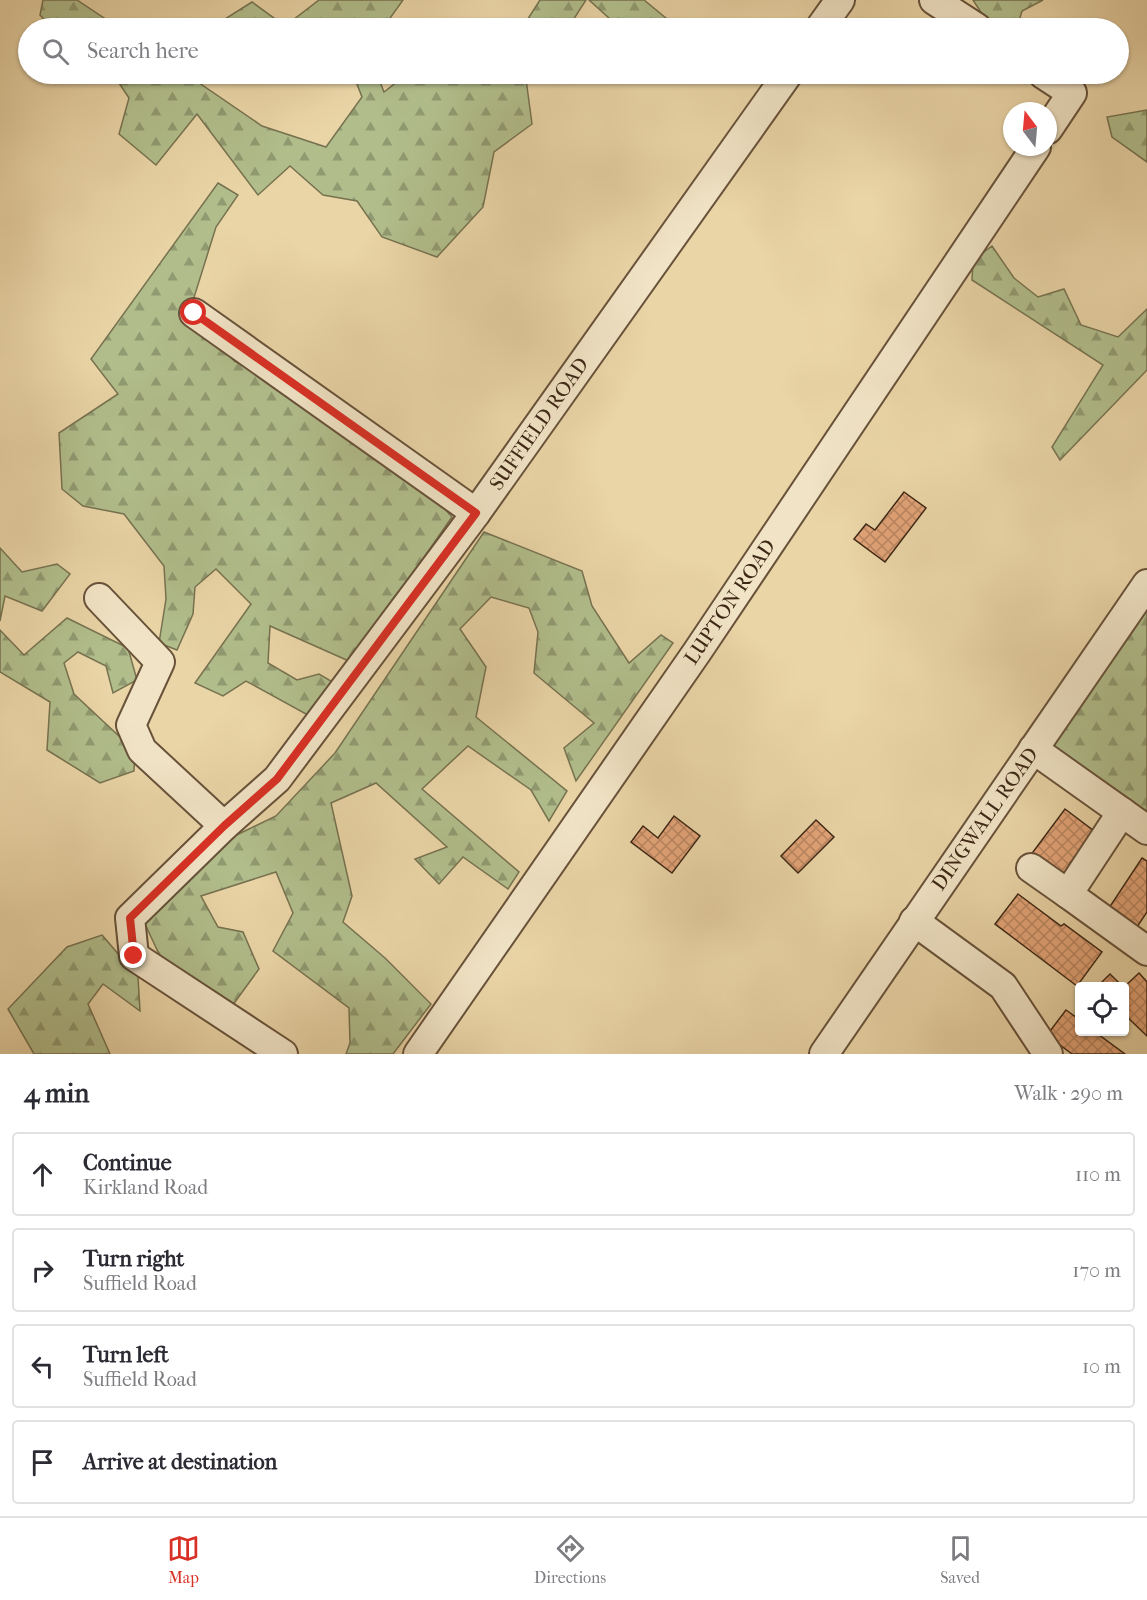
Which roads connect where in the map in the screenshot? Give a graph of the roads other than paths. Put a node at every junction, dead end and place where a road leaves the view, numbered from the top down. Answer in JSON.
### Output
{"nodes":[{"id":1,"x":840,"y":0,"type":"edge"},
{"id":2,"x":934,"y":0,"type":"edge"},
{"id":3,"x":827,"y":18,"type":"edge"},
{"id":4,"x":961,"y":18,"type":"edge"},
{"id":5,"x":781,"y":84,"type":"edge"},
{"id":6,"x":1058,"y":84,"type":"edge"},
{"id":7,"x":1057,"y":116,"type":"edge"},
{"id":8,"x":1030,"y":156,"type":"edge"},
{"id":9,"x":194,"y":313,"type":"dead end"},
{"id":10,"x":476,"y":513,"type":"junction"},
{"id":11,"x":1147,"y":584,"type":"edge"},
{"id":12,"x":99,"y":598,"type":"dead end"},
{"id":13,"x":1034,"y":749,"type":"junction"},
{"id":14,"x":1122,"y":813,"type":"junction"},
{"id":15,"x":224,"y":826,"type":"junction"},
{"id":16,"x":1147,"y":830,"type":"edge"},
{"id":17,"x":1031,"y":868,"type":"dead end"},
{"id":18,"x":1068,"y":894,"type":"junction"},
{"id":19,"x":914,"y":921,"type":"junction"},
{"id":20,"x":1147,"y":951,"type":"edge"},
{"id":21,"x":283,"y":1054,"type":"edge"},
{"id":22,"x":418,"y":1054,"type":"edge"},
{"id":23,"x":824,"y":1054,"type":"edge"},
{"id":24,"x":1048,"y":1054,"type":"edge"}],
"edges":[{"from":1,"to":3,"type":"street"},
{"from":2,"to":4,"type":"street"},
{"from":5,"to":10,"type":"street","name":"SUFFIELD ROAD"},
{"from":6,"to":7,"type":"street"},
{"from":8,"to":22,"type":"street","name":"LUPTON ROAD"},
{"from":9,"to":10,"type":"street"},
{"from":10,"to":15,"type":"street","name":"SUFFIELD ROAD"},
{"from":11,"to":13,"type":"street","name":"DINGWALL ROAD"},
{"from":12,"to":15,"type":"street"},
{"from":13,"to":14,"type":"street"},
{"from":13,"to":19,"type":"street","name":"DINGWALL ROAD"},
{"from":14,"to":16,"type":"street"},
{"from":14,"to":18,"type":"street"},
{"from":15,"to":21,"type":"street","name":"SUFFIELD ROAD"},
{"from":17,"to":18,"type":"street"},
{"from":18,"to":20,"type":"street"},
{"from":19,"to":23,"type":"street","name":"DINGWALL ROAD"},
{"from":19,"to":24,"type":"street"}]}
